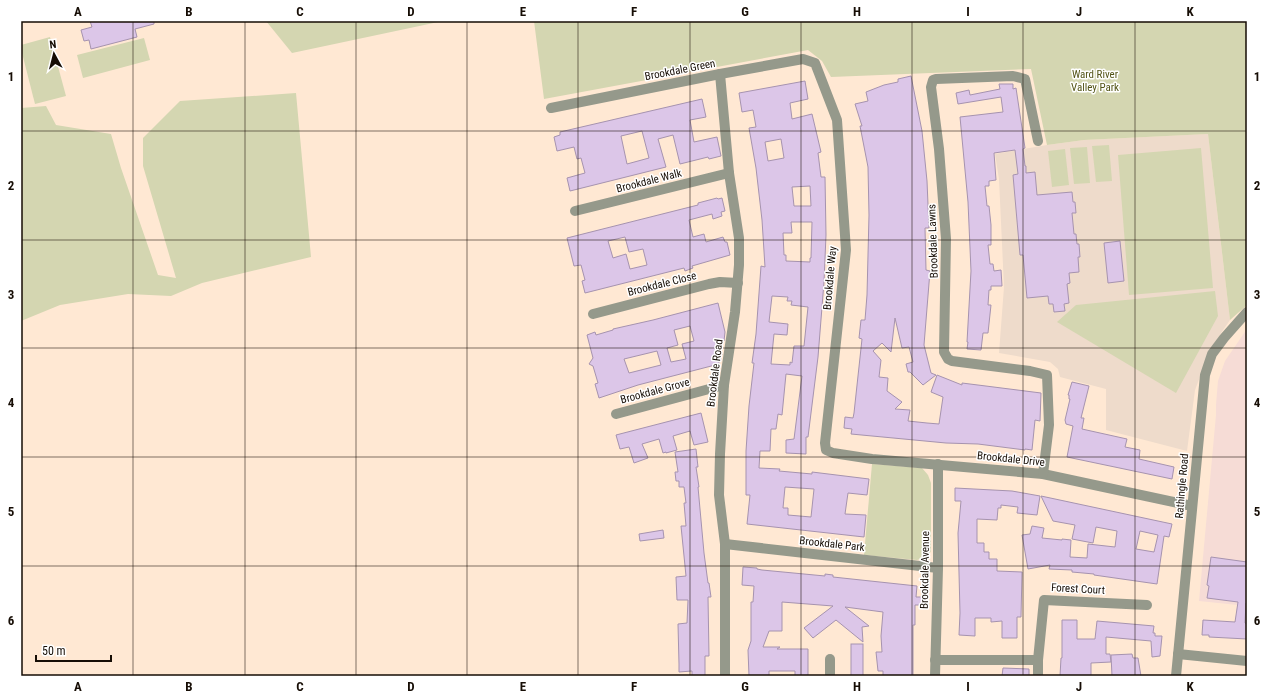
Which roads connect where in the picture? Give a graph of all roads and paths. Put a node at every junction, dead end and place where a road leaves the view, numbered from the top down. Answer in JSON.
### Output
{"nodes":[{"id":1,"x":815,"y":63,"type":"joint"},
{"id":2,"x":720,"y":74,"type":"junction"},
{"id":3,"x":551,"y":108,"type":"dead end"},
{"id":4,"x":1038,"y":142,"type":"dead end"},
{"id":5,"x":729,"y":174,"type":"junction"},
{"id":6,"x":575,"y":211,"type":"dead end"},
{"id":7,"x":738,"y":283,"type":"junction"},
{"id":8,"x":1247,"y":312,"type":"edge"},
{"id":9,"x":593,"y":314,"type":"dead end"},
{"id":10,"x":724,"y":385,"type":"junction"},
{"id":11,"x":616,"y":414,"type":"dead end"},
{"id":12,"x":826,"y":450,"type":"joint"},
{"id":13,"x":938,"y":464,"type":"junction"},
{"id":14,"x":1043,"y":474,"type":"junction"},
{"id":15,"x":1192,"y":506,"type":"junction"},
{"id":16,"x":724,"y":544,"type":"junction"},
{"id":17,"x":938,"y":568,"type":"junction"},
{"id":18,"x":1147,"y":605,"type":"dead end"},
{"id":19,"x":1178,"y":654,"type":"junction"},
{"id":20,"x":830,"y":659,"type":"dead end"},
{"id":21,"x":935,"y":660,"type":"junction"},
{"id":22,"x":1038,"y":660,"type":"junction"},
{"id":23,"x":1247,"y":661,"type":"edge"},
{"id":24,"x":725,"y":676,"type":"edge"},
{"id":25,"x":830,"y":676,"type":"edge"},
{"id":26,"x":935,"y":676,"type":"edge"},
{"id":27,"x":1038,"y":676,"type":"edge"},
{"id":28,"x":1176,"y":676,"type":"edge"}],
"edges":[{"from":1,"to":2,"type":"street","name":"Brookdale Green"},
{"from":1,"to":12,"type":"street","name":"Brookdale Way"},
{"from":2,"to":3,"type":"street","name":"Brookdale Green"},
{"from":2,"to":5,"type":"street","name":"Brookdale Road"},
{"from":4,"to":14,"type":"street","name":"Brookdale Lawns"},
{"from":5,"to":6,"type":"street","name":"Brookdale Walk"},
{"from":5,"to":7,"type":"street","name":"Brookdale Road"},
{"from":7,"to":9,"type":"street","name":"Brookdale Close"},
{"from":7,"to":10,"type":"street","name":"Brookdale Road"},
{"from":8,"to":15,"type":"street","name":"Rathingle Road"},
{"from":10,"to":11,"type":"street","name":"Brookdale Grove"},
{"from":10,"to":16,"type":"street","name":"Brookdale Road"},
{"from":12,"to":13,"type":"street","name":"Brookdale Drive"},
{"from":13,"to":14,"type":"street","name":"Brookdale Drive"},
{"from":13,"to":17,"type":"street","name":"Brookdale Avenue"},
{"from":14,"to":15,"type":"street","name":"Brookdale Drive"},
{"from":15,"to":19,"type":"street","name":"Rathingle Road"},
{"from":16,"to":17,"type":"street","name":"Brookdale Park"},
{"from":16,"to":24,"type":"street","name":"Brookdale Road"},
{"from":17,"to":21,"type":"street","name":"Brookdale Avenue"},
{"from":18,"to":22,"type":"street","name":"Forest Court"},
{"from":19,"to":23,"type":"street"},
{"from":19,"to":28,"type":"street","name":"Rathingle Road"},
{"from":20,"to":25,"type":"street"},
{"from":21,"to":22,"type":"street"},
{"from":21,"to":26,"type":"street","name":"Brookdale Avenue"},
{"from":22,"to":27,"type":"street","name":"Forest Court"}]}
